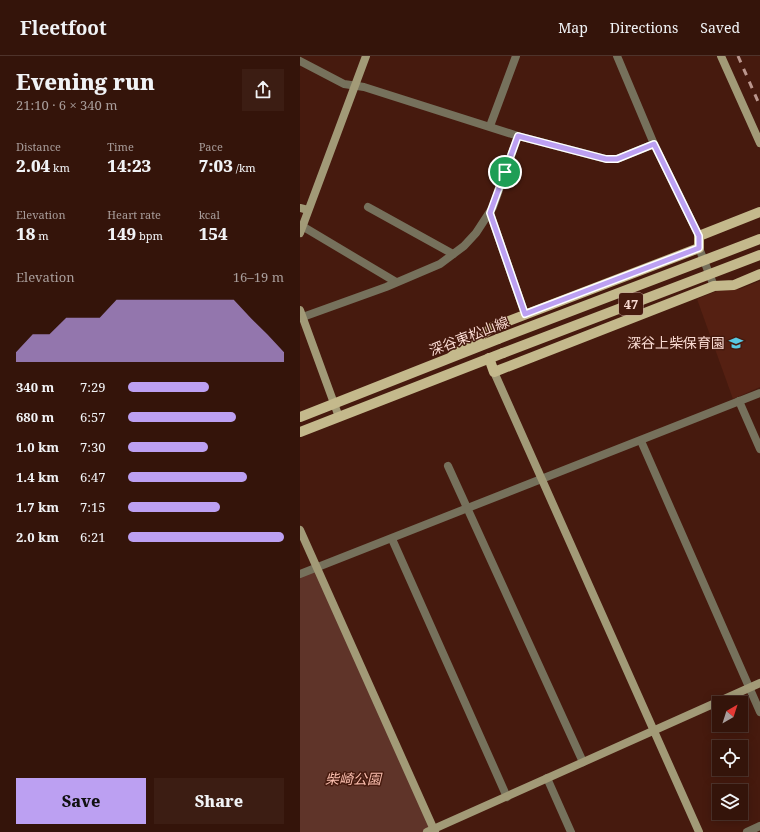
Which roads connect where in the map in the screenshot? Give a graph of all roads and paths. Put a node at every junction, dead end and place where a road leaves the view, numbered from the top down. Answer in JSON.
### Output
{"nodes":[{"id":1,"x":366,"y":56,"type":"edge"},
{"id":2,"x":516,"y":56,"type":"edge"},
{"id":3,"x":617,"y":56,"type":"edge"},
{"id":4,"x":721,"y":56,"type":"edge"},
{"id":5,"x":300,"y":61,"type":"edge"},
{"id":6,"x":355,"y":86,"type":"junction"},
{"id":7,"x":490,"y":126,"type":"junction"},
{"id":8,"x":518,"y":136,"type":"junction"},
{"id":9,"x":760,"y":143,"type":"edge"},
{"id":10,"x":654,"y":144,"type":"junction"},
{"id":11,"x":368,"y":207,"type":"dead end"},
{"id":12,"x":304,"y":209,"type":"edge"},
{"id":13,"x":760,"y":212,"type":"edge"},
{"id":14,"x":490,"y":213,"type":"junction"},
{"id":15,"x":301,"y":230,"type":"edge"},
{"id":16,"x":699,"y":236,"type":"junction"},
{"id":17,"x":760,"y":239,"type":"edge"},
{"id":18,"x":699,"y":248,"type":"junction"},
{"id":19,"x":453,"y":254,"type":"junction"},
{"id":20,"x":760,"y":255,"type":"edge"},
{"id":21,"x":760,"y":274,"type":"edge"},
{"id":22,"x":396,"y":282,"type":"junction"},
{"id":23,"x":714,"y":286,"type":"junction"},
{"id":24,"x":525,"y":314,"type":"junction"},
{"id":25,"x":301,"y":315,"type":"edge"},
{"id":26,"x":452,"y":356,"type":"junction"},
{"id":27,"x":489,"y":358,"type":"junction"},
{"id":28,"x":494,"y":372,"type":"junction"},
{"id":29,"x":760,"y":393,"type":"edge"},
{"id":30,"x":739,"y":401,"type":"junction"},
{"id":31,"x":334,"y":404,"type":"junction"},
{"id":32,"x":300,"y":417,"type":"edge"},
{"id":33,"x":339,"y":417,"type":"junction"},
{"id":34,"x":300,"y":432,"type":"edge"},
{"id":35,"x":641,"y":441,"type":"junction"},
{"id":36,"x":760,"y":449,"type":"edge"},
{"id":37,"x":448,"y":466,"type":"dead end"},
{"id":38,"x":540,"y":479,"type":"junction"},
{"id":39,"x":468,"y":509,"type":"junction"},
{"id":40,"x":300,"y":530,"type":"edge"},
{"id":41,"x":392,"y":539,"type":"junction"},
{"id":42,"x":316,"y":568,"type":"junction"},
{"id":43,"x":300,"y":574,"type":"edge"},
{"id":44,"x":760,"y":682,"type":"edge"},
{"id":45,"x":749,"y":688,"type":"junction"},
{"id":46,"x":760,"y":712,"type":"edge"},
{"id":47,"x":654,"y":730,"type":"junction"},
{"id":48,"x":583,"y":762,"type":"junction"},
{"id":49,"x":546,"y":778,"type":"junction"},
{"id":50,"x":506,"y":796,"type":"junction"},
{"id":51,"x":760,"y":826,"type":"edge"},
{"id":52,"x":432,"y":831,"type":"edge"},
{"id":53,"x":571,"y":832,"type":"edge"},
{"id":54,"x":699,"y":832,"type":"edge"},
{"id":55,"x":747,"y":832,"type":"edge"}],
"edges":[{"from":1,"to":6,"type":"street"},
{"from":2,"to":7,"type":"street"},
{"from":3,"to":10,"type":"street"},
{"from":4,"to":9,"type":"street"},
{"from":5,"to":6,"type":"street"},
{"from":6,"to":7,"type":"street"},
{"from":6,"to":12,"type":"street"},
{"from":7,"to":8,"type":"street"},
{"from":8,"to":10,"type":"street"},
{"from":8,"to":14,"type":"street"},
{"from":10,"to":16,"type":"street"},
{"from":11,"to":19,"type":"street"},
{"from":12,"to":15,"type":"street"},
{"from":13,"to":16,"type":"main road"},
{"from":14,"to":19,"type":"street"},
{"from":14,"to":24,"type":"street"},
{"from":15,"to":22,"type":"street"},
{"from":16,"to":18,"type":"main road"},
{"from":17,"to":26,"type":"main road","name":"深谷東松山線","number":"47","bridge":true},
{"from":18,"to":23,"type":"street"},
{"from":18,"to":24,"type":"main road"},
{"from":19,"to":22,"type":"street"},
{"from":20,"to":27,"type":"main road","name":"深谷東松山線","number":"47","bridge":true},
{"from":21,"to":23,"type":"main road"},
{"from":22,"to":25,"type":"street"},
{"from":23,"to":28,"type":"main road"},
{"from":24,"to":26,"type":"main road"},
{"from":25,"to":31,"type":"street"},
{"from":26,"to":31,"type":"main road","name":"深谷東松山線","number":"47"},
{"from":27,"to":28,"type":"main road"},
{"from":27,"to":33,"type":"main road","name":"深谷東松山線","number":"47"},
{"from":28,"to":38,"type":"street"},
{"from":29,"to":30,"type":"street"},
{"from":30,"to":35,"type":"street"},
{"from":30,"to":36,"type":"street"},
{"from":31,"to":32,"type":"main road","name":"深谷東松山線","number":"47"},
{"from":31,"to":33,"type":"street"},
{"from":33,"to":34,"type":"main road","name":"深谷東松山線","number":"47"},
{"from":35,"to":38,"type":"street"},
{"from":35,"to":45,"type":"street"},
{"from":37,"to":39,"type":"street"},
{"from":38,"to":39,"type":"street"},
{"from":38,"to":47,"type":"street"},
{"from":39,"to":41,"type":"street"},
{"from":39,"to":48,"type":"street"},
{"from":40,"to":42,"type":"street"},
{"from":41,"to":42,"type":"street"},
{"from":41,"to":50,"type":"street"},
{"from":42,"to":43,"type":"street"},
{"from":42,"to":52,"type":"street"},
{"from":44,"to":45,"type":"street"},
{"from":45,"to":46,"type":"street"},
{"from":45,"to":47,"type":"street"},
{"from":47,"to":48,"type":"street"},
{"from":47,"to":54,"type":"street"},
{"from":48,"to":49,"type":"street"},
{"from":49,"to":50,"type":"street"},
{"from":49,"to":53,"type":"street"},
{"from":50,"to":52,"type":"street"},
{"from":51,"to":55,"type":"street"}]}
